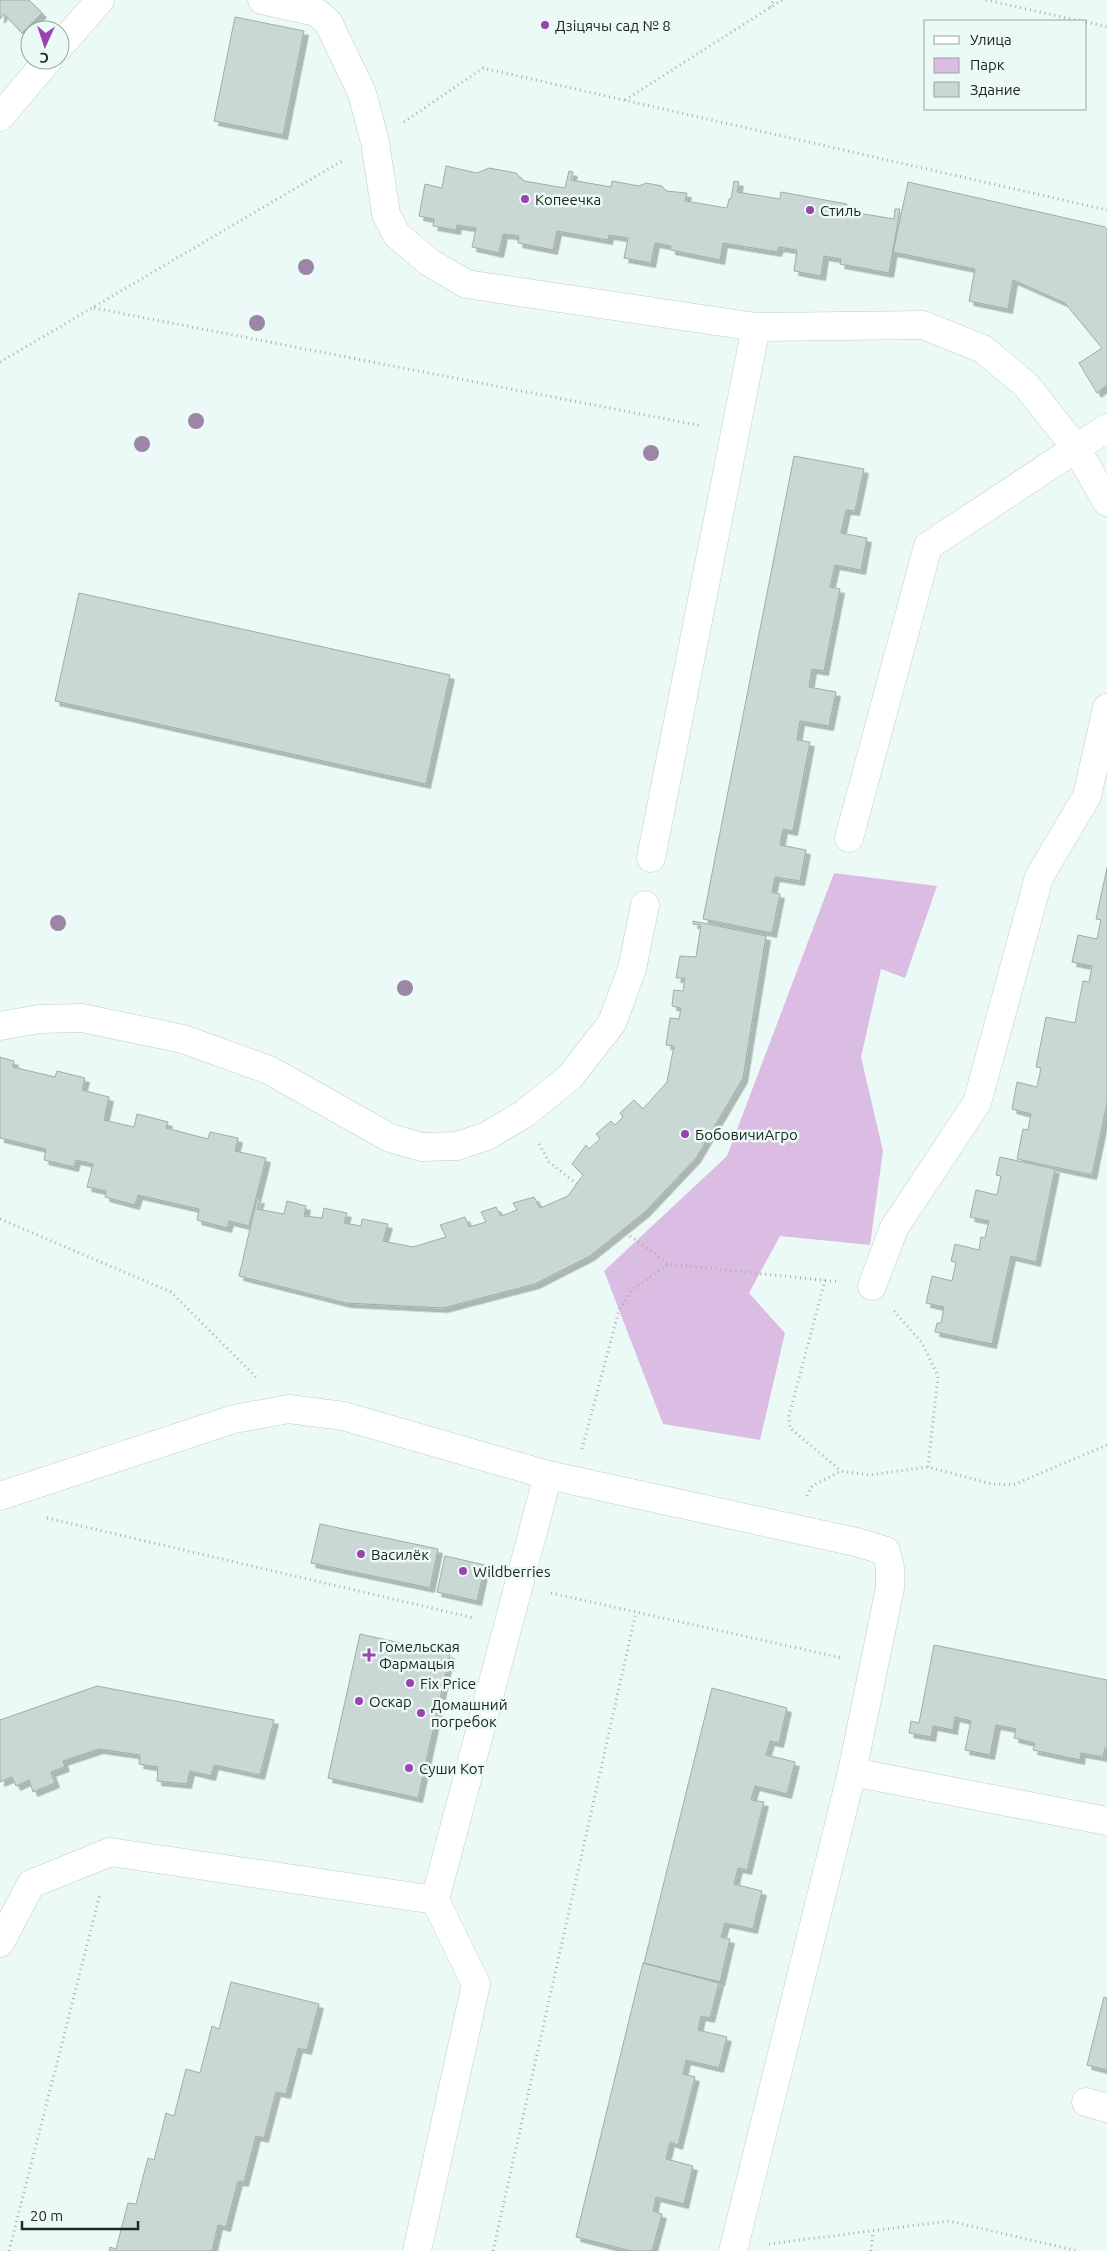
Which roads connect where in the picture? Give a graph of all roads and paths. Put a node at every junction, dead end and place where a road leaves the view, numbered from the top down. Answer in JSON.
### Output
{"nodes":[{"id":1,"x":100,"y":0,"type":"edge"},
{"id":2,"x":262,"y":0,"type":"edge"},
{"id":3,"x":774,"y":0,"type":"edge"},
{"id":4,"x":782,"y":0,"type":"edge"},
{"id":5,"x":986,"y":0,"type":"edge"},
{"id":6,"x":770,"y":8,"type":"junction"},
{"id":7,"x":1076,"y":20,"type":"edge"},
{"id":8,"x":1087,"y":22,"type":"edge"},
{"id":9,"x":1107,"y":27,"type":"edge"},
{"id":10,"x":70,"y":34,"type":"edge"},
{"id":11,"x":40,"y":70,"type":"edge"},
{"id":12,"x":625,"y":101,"type":"junction"},
{"id":13,"x":0,"y":117,"type":"edge"},
{"id":14,"x":375,"y":142,"type":"junction"},
{"id":15,"x":1107,"y":210,"type":"edge"},
{"id":16,"x":94,"y":308,"type":"junction"},
{"id":17,"x":756,"y":327,"type":"junction"},
{"id":18,"x":0,"y":362,"type":"edge"},
{"id":19,"x":1107,"y":428,"type":"edge"},
{"id":20,"x":735,"y":432,"type":"junction"},
{"id":21,"x":1076,"y":448,"type":"junction"},
{"id":22,"x":1107,"y":502,"type":"edge"},
{"id":23,"x":1107,"y":708,"type":"edge"},
{"id":24,"x":848,"y":838,"type":"dead end"},
{"id":25,"x":651,"y":858,"type":"dead end"},
{"id":26,"x":645,"y":905,"type":"dead end"},
{"id":27,"x":0,"y":1026,"type":"edge"},
{"id":28,"x":524,"y":1114,"type":"junction"},
{"id":29,"x":577,"y":1184,"type":"dead end"},
{"id":30,"x":0,"y":1219,"type":"edge"},
{"id":31,"x":622,"y":1230,"type":"dead end"},
{"id":32,"x":668,"y":1264,"type":"junction"},
{"id":33,"x":824,"y":1280,"type":"junction"},
{"id":34,"x":872,"y":1286,"type":"junction"},
{"id":35,"x":289,"y":1409,"type":"junction"},
{"id":36,"x":1107,"y":1445,"type":"edge"},
{"id":37,"x":928,"y":1467,"type":"junction"},
{"id":38,"x":841,"y":1471,"type":"junction"},
{"id":39,"x":561,"y":1478,"type":"junction"},
{"id":40,"x":0,"y":1496,"type":"edge"},
{"id":41,"x":38,"y":1516,"type":"dead end"},
{"id":42,"x":791,"y":1529,"type":"junction"},
{"id":43,"x":547,"y":1592,"type":"dead end"},
{"id":44,"x":636,"y":1612,"type":"junction"},
{"id":45,"x":508,"y":1626,"type":"junction"},
{"id":46,"x":874,"y":1665,"type":"junction"},
{"id":47,"x":852,"y":1772,"type":"junction"},
{"id":48,"x":1107,"y":1821,"type":"edge"},
{"id":49,"x":110,"y":1852,"type":"junction"},
{"id":50,"x":435,"y":1900,"type":"junction"},
{"id":51,"x":0,"y":1943,"type":"edge"},
{"id":52,"x":873,"y":2231,"type":"junction"},
{"id":53,"x":734,"y":2250,"type":"edge"},
{"id":54,"x":9,"y":2251,"type":"edge"},
{"id":55,"x":417,"y":2251,"type":"edge"},
{"id":56,"x":494,"y":2251,"type":"edge"},
{"id":57,"x":871,"y":2251,"type":"edge"},
{"id":58,"x":1078,"y":2251,"type":"edge"}],
"edges":[{"from":1,"to":10,"type":"lane"},
{"from":2,"to":14,"type":"lane"},
{"from":3,"to":6,"type":"path"},
{"from":4,"to":6,"type":"path"},
{"from":5,"to":7,"type":"path"},
{"from":6,"to":12,"type":"path"},
{"from":8,"to":9,"type":"path"},
{"from":11,"to":13,"type":"lane"},
{"from":12,"to":14,"type":"path"},
{"from":12,"to":15,"type":"path"},
{"from":14,"to":16,"type":"path"},
{"from":14,"to":17,"type":"lane"},
{"from":16,"to":18,"type":"path"},
{"from":16,"to":20,"type":"path"},
{"from":17,"to":20,"type":"lane"},
{"from":17,"to":21,"type":"lane"},
{"from":19,"to":21,"type":"lane"},
{"from":20,"to":25,"type":"lane"},
{"from":21,"to":22,"type":"lane"},
{"from":21,"to":24,"type":"lane"},
{"from":23,"to":34,"type":"lane"},
{"from":26,"to":28,"type":"lane"},
{"from":27,"to":28,"type":"lane"},
{"from":28,"to":29,"type":"path"},
{"from":30,"to":35,"type":"path"},
{"from":31,"to":32,"type":"path"},
{"from":32,"to":33,"type":"path"},
{"from":32,"to":39,"type":"path"},
{"from":33,"to":34,"type":"path"},
{"from":33,"to":38,"type":"path"},
{"from":34,"to":37,"type":"path"},
{"from":35,"to":39,"type":"lane"},
{"from":35,"to":40,"type":"lane"},
{"from":36,"to":37,"type":"path"},
{"from":37,"to":38,"type":"path"},
{"from":38,"to":42,"type":"path"},
{"from":39,"to":42,"type":"lane"},
{"from":39,"to":45,"type":"lane"},
{"from":41,"to":45,"type":"path"},
{"from":42,"to":46,"type":"lane"},
{"from":43,"to":44,"type":"path"},
{"from":44,"to":46,"type":"path"},
{"from":44,"to":56,"type":"path"},
{"from":45,"to":50,"type":"lane"},
{"from":46,"to":47,"type":"lane"},
{"from":47,"to":48,"type":"lane"},
{"from":47,"to":53,"type":"lane"},
{"from":49,"to":50,"type":"lane"},
{"from":49,"to":51,"type":"lane"},
{"from":49,"to":54,"type":"path"},
{"from":50,"to":55,"type":"lane"},
{"from":52,"to":53,"type":"path"},
{"from":52,"to":57,"type":"path"},
{"from":52,"to":58,"type":"path"}]}
